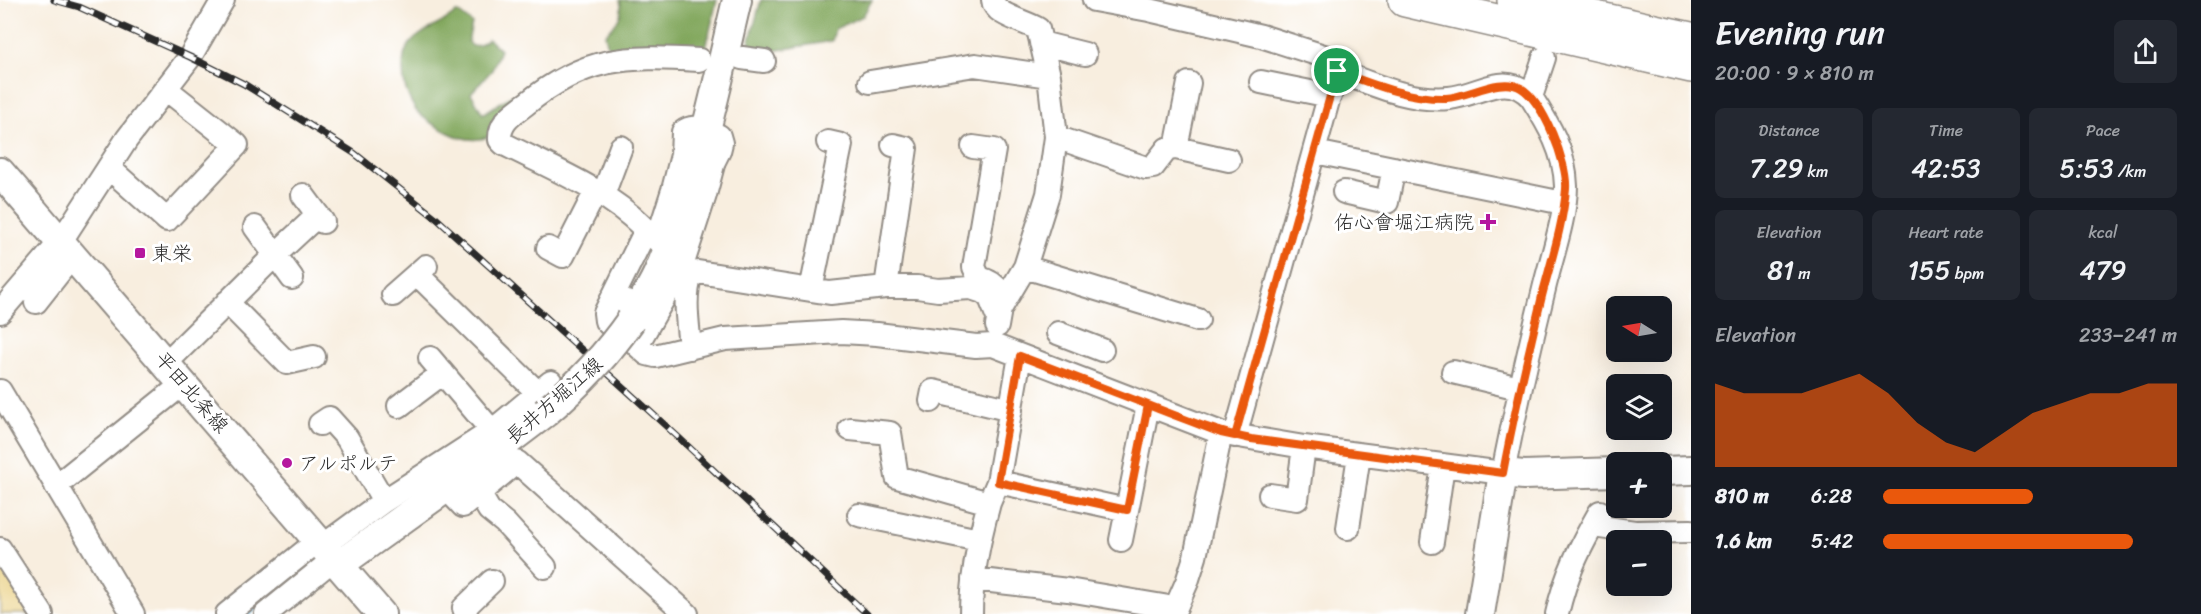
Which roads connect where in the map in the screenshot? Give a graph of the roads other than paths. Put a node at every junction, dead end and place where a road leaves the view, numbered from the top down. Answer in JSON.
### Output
{"nodes":[{"id":1,"x":737,"y":0,"type":"edge"},
{"id":2,"x":993,"y":0,"type":"edge"},
{"id":3,"x":1094,"y":0,"type":"edge"},
{"id":4,"x":1405,"y":0,"type":"edge"},
{"id":5,"x":1514,"y":0,"type":"edge"},
{"id":6,"x":215,"y":3,"type":"edge"},
{"id":7,"x":1691,"y":39,"type":"edge"},
{"id":8,"x":1041,"y":43,"type":"junction"},
{"id":9,"x":1084,"y":54,"type":"dead end"},
{"id":10,"x":1544,"y":58,"type":"dead end"},
{"id":11,"x":699,"y":60,"type":"dead end"},
{"id":12,"x":1691,"y":66,"type":"edge"},
{"id":13,"x":1337,"y":71,"type":"junction"},
{"id":14,"x":1049,"y":76,"type":"junction"},
{"id":15,"x":870,"y":81,"type":"dead end"},
{"id":16,"x":1261,"y":82,"type":"dead end"},
{"id":17,"x":1189,"y":83,"type":"dead end"},
{"id":18,"x":166,"y":89,"type":"junction"},
{"id":19,"x":1330,"y":96,"type":"junction"},
{"id":20,"x":1531,"y":98,"type":"junction"},
{"id":21,"x":1056,"y":137,"type":"junction"},
{"id":22,"x":828,"y":142,"type":"dead end"},
{"id":23,"x":893,"y":145,"type":"dead end"},
{"id":24,"x":621,"y":147,"type":"dead end"},
{"id":25,"x":972,"y":147,"type":"dead end"},
{"id":26,"x":1176,"y":148,"type":"junction"},
{"id":27,"x":1315,"y":152,"type":"junction"},
{"id":28,"x":1229,"y":160,"type":"dead end"},
{"id":29,"x":109,"y":168,"type":"junction"},
{"id":30,"x":1394,"y":168,"type":"junction"},
{"id":31,"x":0,"y":172,"type":"edge"},
{"id":32,"x":1344,"y":192,"type":"dead end"},
{"id":33,"x":600,"y":194,"type":"junction"},
{"id":34,"x":303,"y":195,"type":"dead end"},
{"id":35,"x":1563,"y":203,"type":"junction"},
{"id":36,"x":255,"y":227,"type":"dead end"},
{"id":37,"x":67,"y":248,"type":"junction"},
{"id":38,"x":548,"y":248,"type":"dead end"},
{"id":39,"x":275,"y":255,"type":"junction"},
{"id":40,"x":1024,"y":267,"type":"junction"},
{"id":41,"x":292,"y":278,"type":"dead end"},
{"id":42,"x":886,"y":287,"type":"junction"},
{"id":43,"x":811,"y":290,"type":"junction"},
{"id":44,"x":393,"y":295,"type":"dead end"},
{"id":45,"x":36,"y":302,"type":"dead end"},
{"id":46,"x":227,"y":302,"type":"junction"},
{"id":47,"x":1001,"y":310,"type":"junction"},
{"id":48,"x":0,"y":312,"type":"edge"},
{"id":49,"x":1197,"y":322,"type":"dead end"},
{"id":50,"x":627,"y":330,"type":"junction"},
{"id":51,"x":1058,"y":333,"type":"dead end"},
{"id":52,"x":993,"y":345,"type":"junction"},
{"id":53,"x":690,"y":348,"type":"junction"},
{"id":54,"x":1020,"y":356,"type":"junction"},
{"id":55,"x":314,"y":357,"type":"dead end"},
{"id":56,"x":1453,"y":372,"type":"dead end"},
{"id":57,"x":175,"y":373,"type":"junction"},
{"id":58,"x":1073,"y":376,"type":"junction"},
{"id":59,"x":1520,"y":387,"type":"junction"},
{"id":60,"x":0,"y":391,"type":"edge"},
{"id":61,"x":545,"y":396,"type":"junction"},
{"id":62,"x":931,"y":401,"type":"dead end"},
{"id":63,"x":1148,"y":405,"type":"junction"},
{"id":64,"x":399,"y":406,"type":"dead end"},
{"id":65,"x":1011,"y":410,"type":"junction"},
{"id":66,"x":320,"y":424,"type":"dead end"},
{"id":67,"x":850,"y":429,"type":"dead end"},
{"id":68,"x":492,"y":431,"type":"junction"},
{"id":69,"x":1228,"y":434,"type":"junction"},
{"id":70,"x":1304,"y":447,"type":"junction"},
{"id":71,"x":1359,"y":455,"type":"junction"},
{"id":72,"x":1443,"y":465,"type":"junction"},
{"id":73,"x":1691,"y":470,"type":"edge"},
{"id":74,"x":1672,"y":471,"type":"edge"},
{"id":75,"x":1606,"y":472,"type":"edge"},
{"id":76,"x":1503,"y":473,"type":"junction"},
{"id":77,"x":998,"y":482,"type":"junction"},
{"id":78,"x":56,"y":486,"type":"junction"},
{"id":79,"x":446,"y":488,"type":"junction"},
{"id":80,"x":479,"y":494,"type":"junction"},
{"id":81,"x":1270,"y":495,"type":"dead end"},
{"id":82,"x":384,"y":501,"type":"junction"},
{"id":83,"x":989,"y":503,"type":"junction"},
{"id":84,"x":1127,"y":510,"type":"junction"},
{"id":85,"x":859,"y":515,"type":"dead end"},
{"id":86,"x":1349,"y":528,"type":"dead end"},
{"id":87,"x":1691,"y":531,"type":"edge"},
{"id":88,"x":979,"y":540,"type":"junction"},
{"id":89,"x":1120,"y":540,"type":"dead end"},
{"id":90,"x":1432,"y":542,"type":"dead end"},
{"id":91,"x":0,"y":549,"type":"edge"},
{"id":92,"x":329,"y":552,"type":"junction"},
{"id":93,"x":545,"y":567,"type":"dead end"},
{"id":94,"x":973,"y":579,"type":"junction"},
{"id":95,"x":492,"y":581,"type":"dead end"},
{"id":96,"x":1174,"y":611,"type":"edge"},
{"id":97,"x":681,"y":612,"type":"edge"},
{"id":98,"x":42,"y":614,"type":"edge"},
{"id":99,"x":133,"y":614,"type":"edge"},
{"id":100,"x":227,"y":614,"type":"edge"},
{"id":101,"x":266,"y":614,"type":"edge"},
{"id":102,"x":381,"y":614,"type":"edge"},
{"id":103,"x":466,"y":614,"type":"edge"},
{"id":104,"x":971,"y":614,"type":"edge"},
{"id":105,"x":1480,"y":614,"type":"edge"},
{"id":106,"x":1557,"y":614,"type":"edge"}],
"edges":[{"from":1,"to":50,"type":"main road","name":"長井方堀江線"},
{"from":2,"to":8,"type":"street"},
{"from":3,"to":13,"type":"street"},
{"from":4,"to":12,"type":"highway"},
{"from":5,"to":7,"type":"highway"},
{"from":6,"to":18,"type":"street"},
{"from":8,"to":9,"type":"street"},
{"from":8,"to":14,"type":"street"},
{"from":10,"to":20,"type":"street"},
{"from":11,"to":33,"type":"street"},
{"from":13,"to":19,"type":"street"},
{"from":13,"to":20,"type":"street"},
{"from":14,"to":15,"type":"street"},
{"from":14,"to":21,"type":"street"},
{"from":16,"to":19,"type":"street"},
{"from":17,"to":26,"type":"street"},
{"from":18,"to":29,"type":"street"},
{"from":18,"to":29,"type":"street"},
{"from":19,"to":27,"type":"street"},
{"from":20,"to":35,"type":"street"},
{"from":21,"to":26,"type":"street"},
{"from":21,"to":40,"type":"street"},
{"from":22,"to":43,"type":"street"},
{"from":23,"to":42,"type":"street"},
{"from":24,"to":33,"type":"street"},
{"from":25,"to":47,"type":"street"},
{"from":26,"to":28,"type":"street"},
{"from":27,"to":30,"type":"street"},
{"from":27,"to":69,"type":"street"},
{"from":29,"to":37,"type":"street"},
{"from":30,"to":32,"type":"street"},
{"from":30,"to":35,"type":"street"},
{"from":31,"to":37,"type":"main road","name":"平田北条線"},
{"from":33,"to":38,"type":"street"},
{"from":33,"to":50,"type":"street"},
{"from":34,"to":39,"type":"street"},
{"from":35,"to":59,"type":"street"},
{"from":36,"to":39,"type":"street"},
{"from":37,"to":45,"type":"street"},
{"from":37,"to":48,"type":"street"},
{"from":37,"to":57,"type":"main road","name":"平田北条線"},
{"from":39,"to":41,"type":"street"},
{"from":39,"to":46,"type":"street"},
{"from":40,"to":47,"type":"street"},
{"from":40,"to":49,"type":"street"},
{"from":42,"to":43,"type":"street"},
{"from":42,"to":47,"type":"street"},
{"from":43,"to":53,"type":"street"},
{"from":44,"to":61,"type":"street"},
{"from":46,"to":55,"type":"street"},
{"from":46,"to":57,"type":"street"},
{"from":47,"to":52,"type":"street"},
{"from":50,"to":53,"type":"street"},
{"from":50,"to":61,"type":"main road","name":"長井方堀江線","bridge":true},
{"from":51,"to":58,"type":"street"},
{"from":52,"to":53,"type":"street"},
{"from":52,"to":54,"type":"street"},
{"from":54,"to":58,"type":"street"},
{"from":54,"to":65,"type":"street"},
{"from":56,"to":59,"type":"street"},
{"from":57,"to":78,"type":"street"},
{"from":57,"to":92,"type":"main road","name":"平田北条線"},
{"from":58,"to":63,"type":"street"},
{"from":59,"to":76,"type":"street"},
{"from":60,"to":78,"type":"street"},
{"from":61,"to":68,"type":"street"},
{"from":61,"to":79,"type":"main road","name":"長井方堀江線"},
{"from":62,"to":65,"type":"street"},
{"from":63,"to":69,"type":"street"},
{"from":63,"to":84,"type":"street"},
{"from":64,"to":68,"type":"street"},
{"from":65,"to":77,"type":"street"},
{"from":66,"to":82,"type":"street"},
{"from":67,"to":83,"type":"street"},
{"from":68,"to":82,"type":"street"},
{"from":69,"to":70,"type":"street"},
{"from":69,"to":96,"type":"street"},
{"from":70,"to":71,"type":"street"},
{"from":70,"to":81,"type":"street"},
{"from":71,"to":72,"type":"street"},
{"from":71,"to":86,"type":"street"},
{"from":72,"to":76,"type":"street"},
{"from":72,"to":90,"type":"street"},
{"from":73,"to":74,"type":"main road"},
{"from":75,"to":76,"type":"main road"},
{"from":76,"to":105,"type":"main road"},
{"from":77,"to":83,"type":"street"},
{"from":77,"to":84,"type":"street"},
{"from":78,"to":99,"type":"street"},
{"from":79,"to":80,"type":"street"},
{"from":79,"to":92,"type":"main road","name":"長井方堀江線"},
{"from":80,"to":93,"type":"street"},
{"from":80,"to":97,"type":"street"},
{"from":82,"to":92,"type":"street"},
{"from":83,"to":88,"type":"street"},
{"from":84,"to":89,"type":"street"},
{"from":85,"to":88,"type":"street"},
{"from":87,"to":106,"type":"street"},
{"from":88,"to":94,"type":"street"},
{"from":91,"to":98,"type":"street"},
{"from":92,"to":100,"type":"street"},
{"from":92,"to":101,"type":"street"},
{"from":92,"to":102,"type":"main road","name":"平田北条線"},
{"from":94,"to":96,"type":"street"},
{"from":94,"to":104,"type":"street"},
{"from":95,"to":103,"type":"street"}]}
